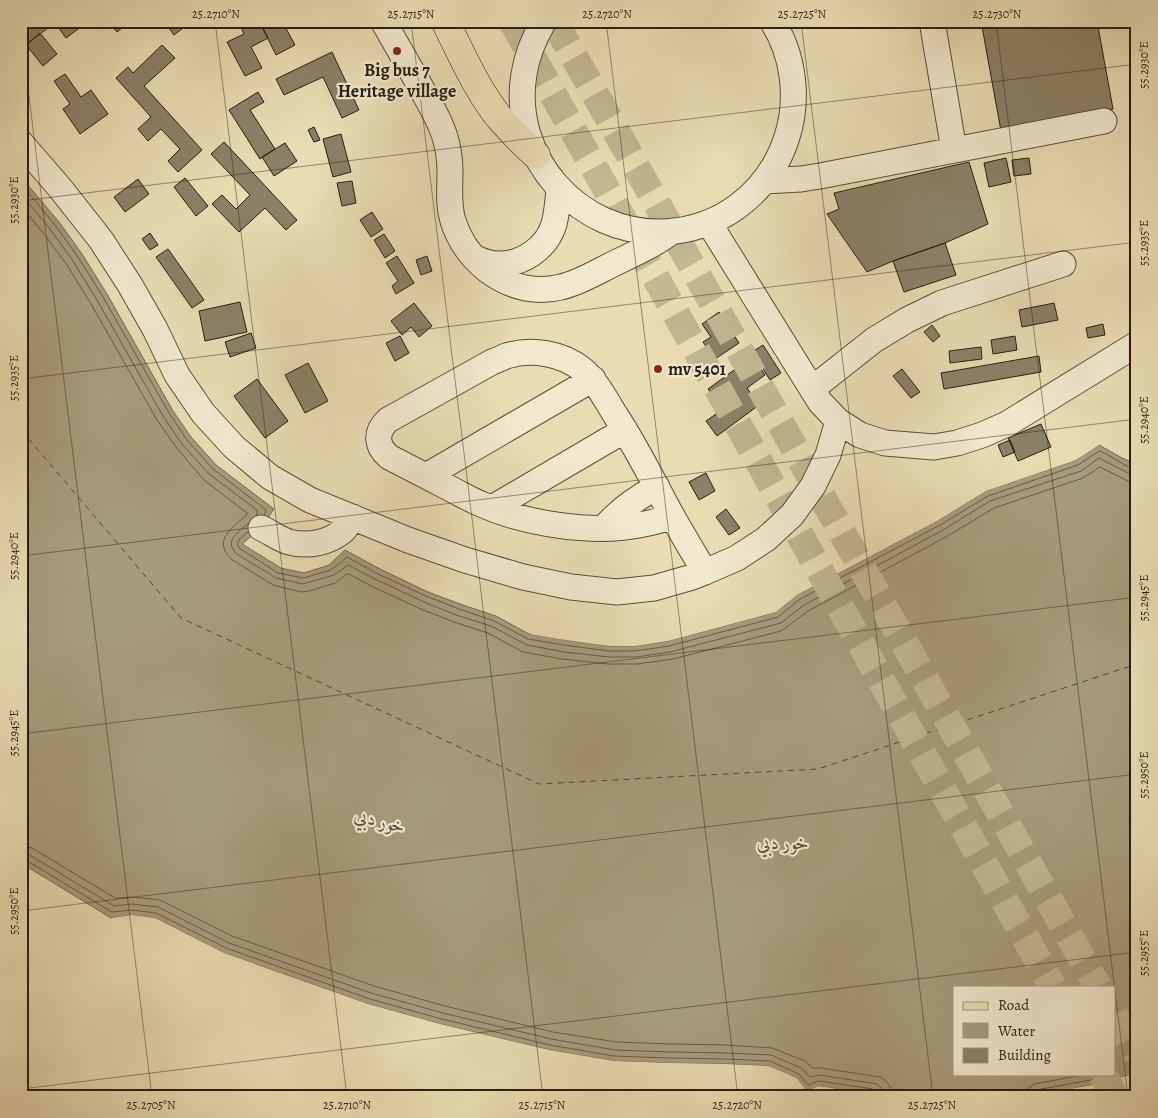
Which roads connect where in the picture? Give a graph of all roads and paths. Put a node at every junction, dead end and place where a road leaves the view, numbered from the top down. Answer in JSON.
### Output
{"nodes":[{"id":1,"x":384,"y":21,"type":"edge"},
{"id":2,"x":445,"y":21,"type":"edge"},
{"id":3,"x":544,"y":21,"type":"edge"},
{"id":4,"x":772,"y":21,"type":"edge"},
{"id":5,"x":932,"y":21,"type":"edge"},
{"id":6,"x":1104,"y":120,"type":"dead end"},
{"id":7,"x":21,"y":142,"type":"edge"},
{"id":8,"x":954,"y":150,"type":"junction"},
{"id":9,"x":536,"y":155,"type":"junction"},
{"id":10,"x":764,"y":182,"type":"junction"},
{"id":11,"x":559,"y":190,"type":"junction"},
{"id":12,"x":709,"y":223,"type":"junction"},
{"id":13,"x":673,"y":231,"type":"junction"},
{"id":14,"x":475,"y":258,"type":"junction"},
{"id":15,"x":1063,"y":264,"type":"dead end"},
{"id":16,"x":1137,"y":344,"type":"edge"},
{"id":17,"x":593,"y":379,"type":"junction"},
{"id":18,"x":812,"y":389,"type":"junction"},
{"id":19,"x":838,"y":421,"type":"junction"},
{"id":20,"x":625,"y":430,"type":"junction"},
{"id":21,"x":426,"y":476,"type":"junction"},
{"id":22,"x":657,"y":487,"type":"junction"},
{"id":23,"x":492,"y":508,"type":"junction"},
{"id":24,"x":672,"y":516,"type":"junction"},
{"id":25,"x":353,"y":517,"type":"junction"},
{"id":26,"x":261,"y":528,"type":"dead end"},
{"id":27,"x":604,"y":528,"type":"junction"},
{"id":28,"x":705,"y":572,"type":"junction"}],
"edges":[{"from":1,"to":14,"type":"street"},
{"from":2,"to":9,"type":"main road"},
{"from":3,"to":9,"type":"street"},
{"from":4,"to":10,"type":"street"},
{"from":5,"to":8,"type":"street"},
{"from":6,"to":8,"type":"street"},
{"from":7,"to":25,"type":"street"},
{"from":8,"to":10,"type":"street"},
{"from":9,"to":11,"type":"street"},
{"from":10,"to":12,"type":"street"},
{"from":11,"to":13,"type":"street"},
{"from":11,"to":14,"type":"street"},
{"from":12,"to":13,"type":"street"},
{"from":12,"to":18,"type":"street"},
{"from":13,"to":14,"type":"street"},
{"from":15,"to":18,"type":"street"},
{"from":16,"to":19,"type":"street"},
{"from":17,"to":20,"type":"street"},
{"from":17,"to":21,"type":"street"},
{"from":17,"to":21,"type":"street"},
{"from":18,"to":19,"type":"street"},
{"from":19,"to":28,"type":"street"},
{"from":20,"to":22,"type":"street"},
{"from":20,"to":23,"type":"street"},
{"from":21,"to":23,"type":"street"},
{"from":22,"to":24,"type":"street"},
{"from":22,"to":27,"type":"street"},
{"from":23,"to":27,"type":"street"},
{"from":24,"to":27,"type":"street"},
{"from":24,"to":28,"type":"street"},
{"from":25,"to":26,"type":"street"},
{"from":25,"to":28,"type":"street"}]}
